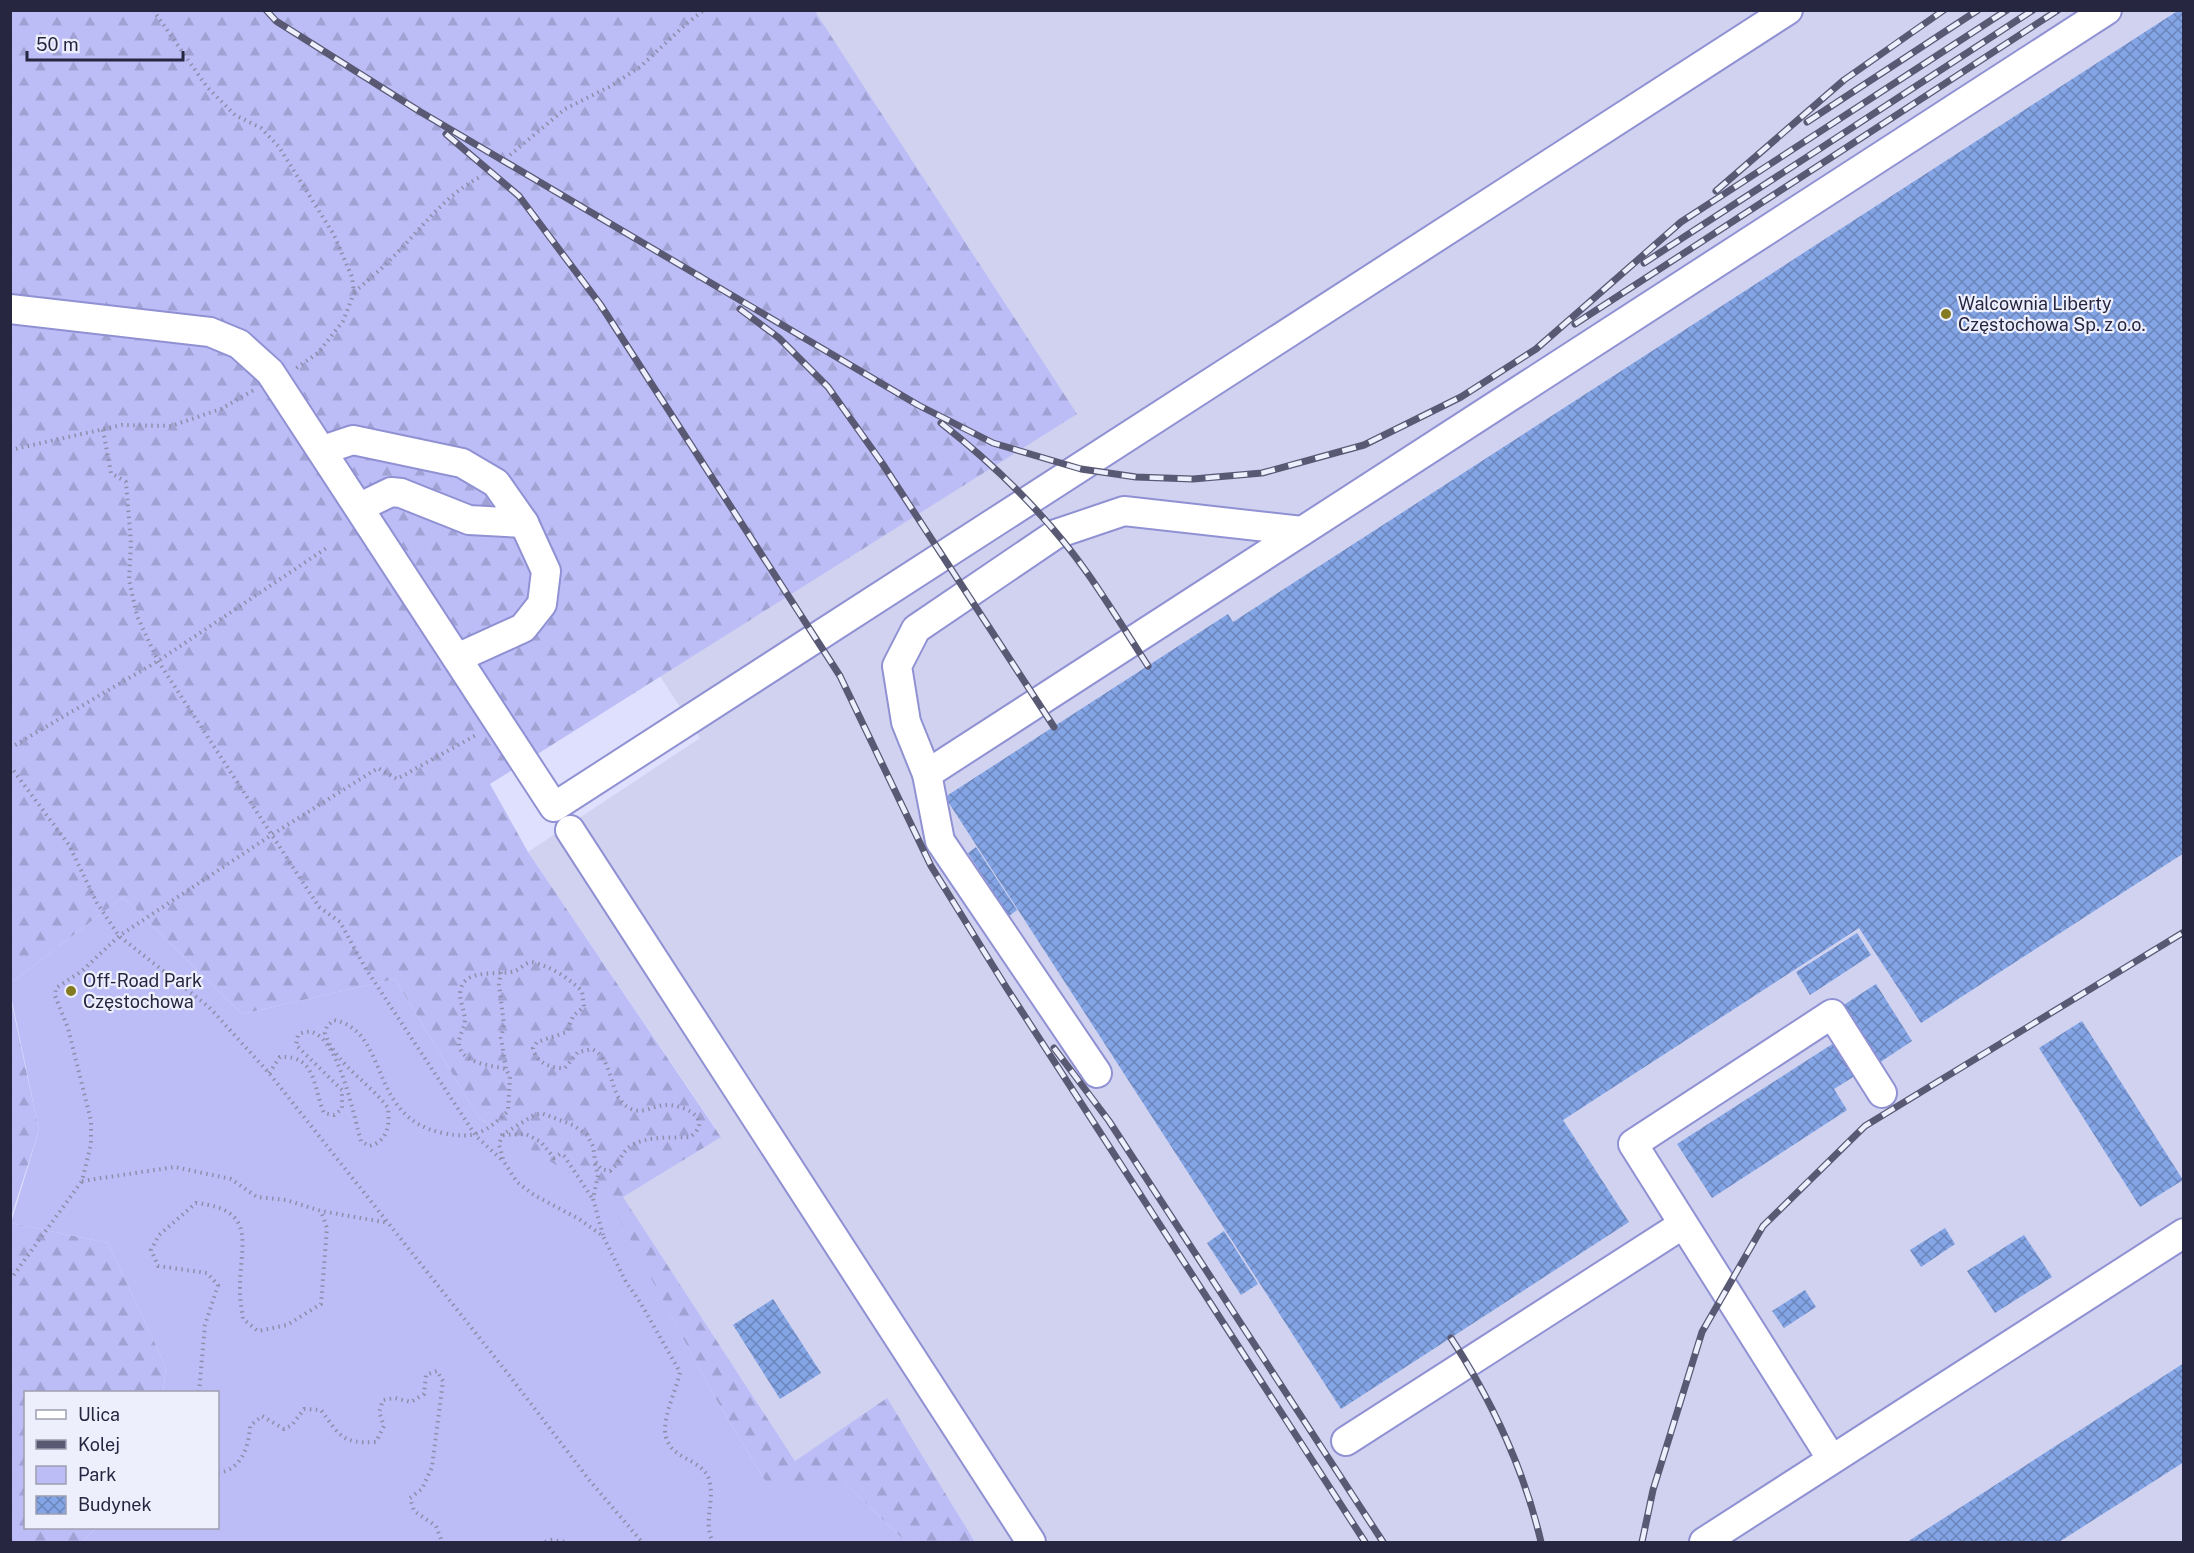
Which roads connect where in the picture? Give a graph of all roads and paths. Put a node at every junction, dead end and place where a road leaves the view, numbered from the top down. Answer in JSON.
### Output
{"nodes":[{"id":1,"x":153,"y":10,"type":"edge"},
{"id":2,"x":704,"y":10,"type":"edge"},
{"id":3,"x":1788,"y":10,"type":"edge"},
{"id":4,"x":2107,"y":10,"type":"edge"},
{"id":5,"x":510,"y":155,"type":"dead end"},
{"id":6,"x":480,"y":177,"type":"dead end"},
{"id":7,"x":354,"y":293,"type":"junction"},
{"id":8,"x":10,"y":309,"type":"edge"},
{"id":9,"x":274,"y":378,"type":"junction"},
{"id":10,"x":143,"y":425,"type":"junction"},
{"id":11,"x":103,"y":430,"type":"junction"},
{"id":12,"x":143,"y":433,"type":"dead end"},
{"id":13,"x":377,"y":445,"type":"junction"},
{"id":14,"x":10,"y":450,"type":"edge"},
{"id":15,"x":323,"y":450,"type":"junction"},
{"id":16,"x":391,"y":492,"type":"junction"},
{"id":17,"x":360,"y":507,"type":"junction"},
{"id":18,"x":524,"y":523,"type":"junction"},
{"id":19,"x":1302,"y":531,"type":"junction"},
{"id":20,"x":328,"y":547,"type":"dead end"},
{"id":21,"x":457,"y":658,"type":"junction"},
{"id":22,"x":158,"y":661,"type":"junction"},
{"id":23,"x":498,"y":722,"type":"junction"},
{"id":24,"x":10,"y":748,"type":"edge"},
{"id":25,"x":10,"y":766,"type":"edge"},
{"id":26,"x":927,"y":774,"type":"junction"},
{"id":27,"x":570,"y":830,"type":"dead end"},
{"id":28,"x":273,"y":834,"type":"junction"},
{"id":29,"x":119,"y":936,"type":"junction"},
{"id":30,"x":502,"y":972,"type":"junction"},
{"id":31,"x":506,"y":1069,"type":"junction"},
{"id":32,"x":269,"y":1073,"type":"junction"},
{"id":33,"x":1097,"y":1073,"type":"dead end"},
{"id":34,"x":1882,"y":1093,"type":"dead end"},
{"id":35,"x":502,"y":1135,"type":"junction"},
{"id":36,"x":476,"y":1136,"type":"junction"},
{"id":37,"x":595,"y":1161,"type":"junction"},
{"id":38,"x":504,"y":1162,"type":"junction"},
{"id":39,"x":82,"y":1181,"type":"junction"},
{"id":40,"x":593,"y":1199,"type":"junction"},
{"id":41,"x":321,"y":1211,"type":"junction"},
{"id":42,"x":389,"y":1223,"type":"junction"},
{"id":43,"x":1682,"y":1225,"type":"junction"},
{"id":44,"x":2184,"y":1233,"type":"edge"},
{"id":45,"x":603,"y":1236,"type":"junction"},
{"id":46,"x":10,"y":1280,"type":"edge"},
{"id":47,"x":199,"y":1391,"type":"edge"},
{"id":48,"x":1346,"y":1441,"type":"dead end"},
{"id":49,"x":1831,"y":1458,"type":"junction"},
{"id":50,"x":219,"y":1473,"type":"edge"},
{"id":51,"x":442,"y":1542,"type":"edge"},
{"id":52,"x":545,"y":1542,"type":"edge"},
{"id":53,"x":567,"y":1542,"type":"edge"},
{"id":54,"x":642,"y":1542,"type":"edge"},
{"id":55,"x":713,"y":1542,"type":"edge"},
{"id":56,"x":1031,"y":1542,"type":"edge"},
{"id":57,"x":1704,"y":1542,"type":"edge"}],
"edges":[{"from":1,"to":7,"type":"path"},
{"from":2,"to":5,"type":"path"},
{"from":3,"to":23,"type":"street"},
{"from":4,"to":19,"type":"street"},
{"from":6,"to":7,"type":"path"},
{"from":7,"to":9,"type":"path"},
{"from":8,"to":9,"type":"street"},
{"from":9,"to":10,"type":"path"},
{"from":9,"to":15,"type":"street"},
{"from":10,"to":11,"type":"path"},
{"from":10,"to":12,"type":"path"},
{"from":11,"to":14,"type":"path"},
{"from":11,"to":22,"type":"path"},
{"from":13,"to":15,"type":"street"},
{"from":13,"to":16,"type":"street"},
{"from":13,"to":18,"type":"street"},
{"from":15,"to":17,"type":"street"},
{"from":16,"to":17,"type":"street"},
{"from":16,"to":18,"type":"street"},
{"from":17,"to":21,"type":"street"},
{"from":18,"to":21,"type":"street"},
{"from":19,"to":26,"type":"street"},
{"from":19,"to":26,"type":"street"},
{"from":20,"to":22,"type":"path"},
{"from":21,"to":23,"type":"street"},
{"from":22,"to":24,"type":"path"},
{"from":22,"to":28,"type":"path"},
{"from":23,"to":28,"type":"path"},
{"from":25,"to":29,"type":"path"},
{"from":26,"to":33,"type":"street"},
{"from":27,"to":56,"type":"street"},
{"from":28,"to":29,"type":"path"},
{"from":28,"to":36,"type":"path"},
{"from":29,"to":32,"type":"path"},
{"from":29,"to":39,"type":"path"},
{"from":30,"to":31,"type":"path"},
{"from":30,"to":31,"type":"path"},
{"from":30,"to":37,"type":"path"},
{"from":31,"to":36,"type":"path"},
{"from":32,"to":36,"type":"path"},
{"from":32,"to":42,"type":"path"},
{"from":34,"to":43,"type":"street"},
{"from":35,"to":37,"type":"path"},
{"from":35,"to":38,"type":"path"},
{"from":35,"to":40,"type":"path"},
{"from":36,"to":38,"type":"path"},
{"from":37,"to":40,"type":"path"},
{"from":38,"to":45,"type":"path"},
{"from":39,"to":41,"type":"path"},
{"from":39,"to":46,"type":"path"},
{"from":40,"to":45,"type":"path"},
{"from":41,"to":42,"type":"path"},
{"from":41,"to":47,"type":"path"},
{"from":42,"to":54,"type":"path"},
{"from":43,"to":48,"type":"street"},
{"from":43,"to":49,"type":"street"},
{"from":44,"to":49,"type":"street"},
{"from":45,"to":55,"type":"path"},
{"from":49,"to":57,"type":"street"},
{"from":50,"to":51,"type":"path"},
{"from":52,"to":53,"type":"path"}]}
